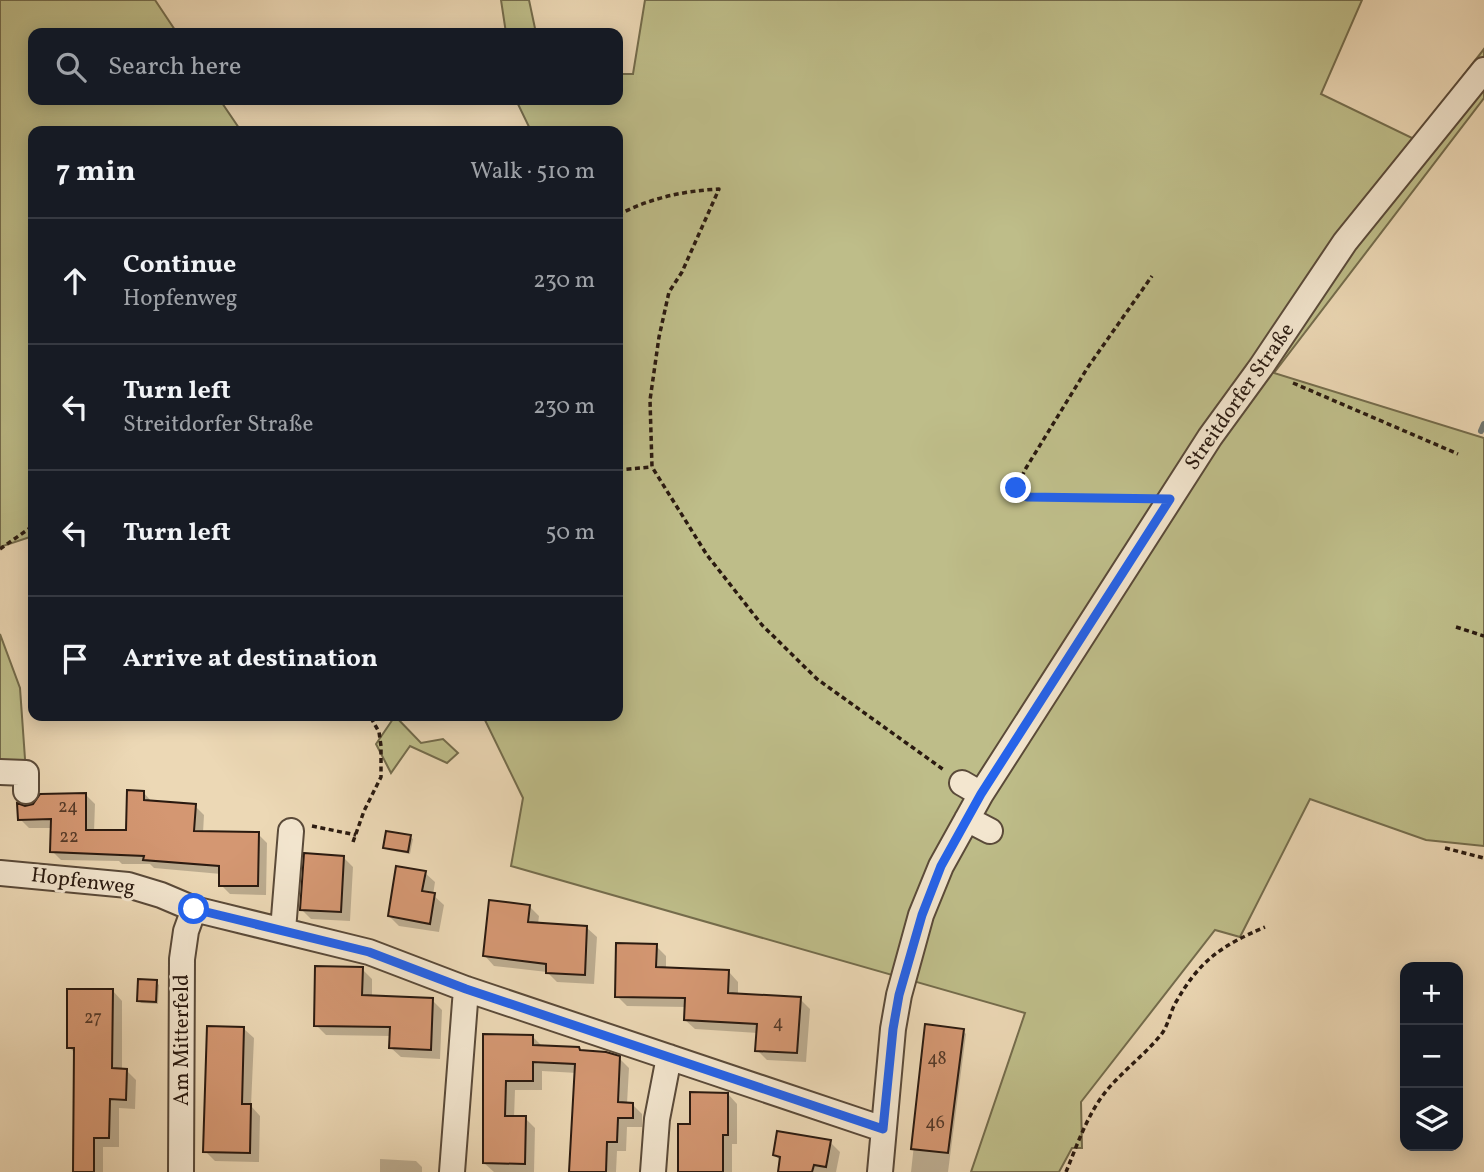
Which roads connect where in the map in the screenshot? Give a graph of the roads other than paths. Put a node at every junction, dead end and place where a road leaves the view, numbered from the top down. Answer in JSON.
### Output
{"nodes":[{"id":1,"x":1484,"y":70,"type":"edge"},
{"id":2,"x":0,"y":772,"type":"edge"},
{"id":3,"x":26,"y":791,"type":"dead end"},
{"id":4,"x":967,"y":819,"type":"junction"},
{"id":5,"x":291,"y":831,"type":"road end"},
{"id":6,"x":990,"y":831,"type":"dead end"},
{"id":7,"x":0,"y":873,"type":"edge"},
{"id":8,"x":194,"y":909,"type":"junction"},
{"id":9,"x":283,"y":930,"type":"junction"},
{"id":10,"x":466,"y":989,"type":"junction"},
{"id":11,"x":669,"y":1057,"type":"junction"},
{"id":12,"x":883,"y":1129,"type":"junction"},
{"id":13,"x":181,"y":1172,"type":"edge"},
{"id":14,"x":452,"y":1172,"type":"edge"},
{"id":15,"x":653,"y":1172,"type":"edge"},
{"id":16,"x":880,"y":1172,"type":"edge"}],
"edges":[{"from":1,"to":4,"type":"street","name":"Streitdorfer Straße"},
{"from":2,"to":3,"type":"street"},
{"from":4,"to":6,"type":"street"},
{"from":4,"to":12,"type":"street","name":"Streitdorfer Straße"},
{"from":5,"to":9,"type":"street"},
{"from":7,"to":8,"type":"street","name":"Hopfenweg"},
{"from":8,"to":9,"type":"street","name":"Hopfenweg"},
{"from":8,"to":13,"type":"street","name":"Am Mitterfeld"},
{"from":9,"to":10,"type":"street","name":"Hopfenweg"},
{"from":10,"to":11,"type":"street","name":"Hopfenweg"},
{"from":10,"to":14,"type":"street"},
{"from":11,"to":12,"type":"street","name":"Hopfenweg"},
{"from":11,"to":15,"type":"street"},
{"from":12,"to":16,"type":"street","name":"Streitdorfer Straße"}]}
